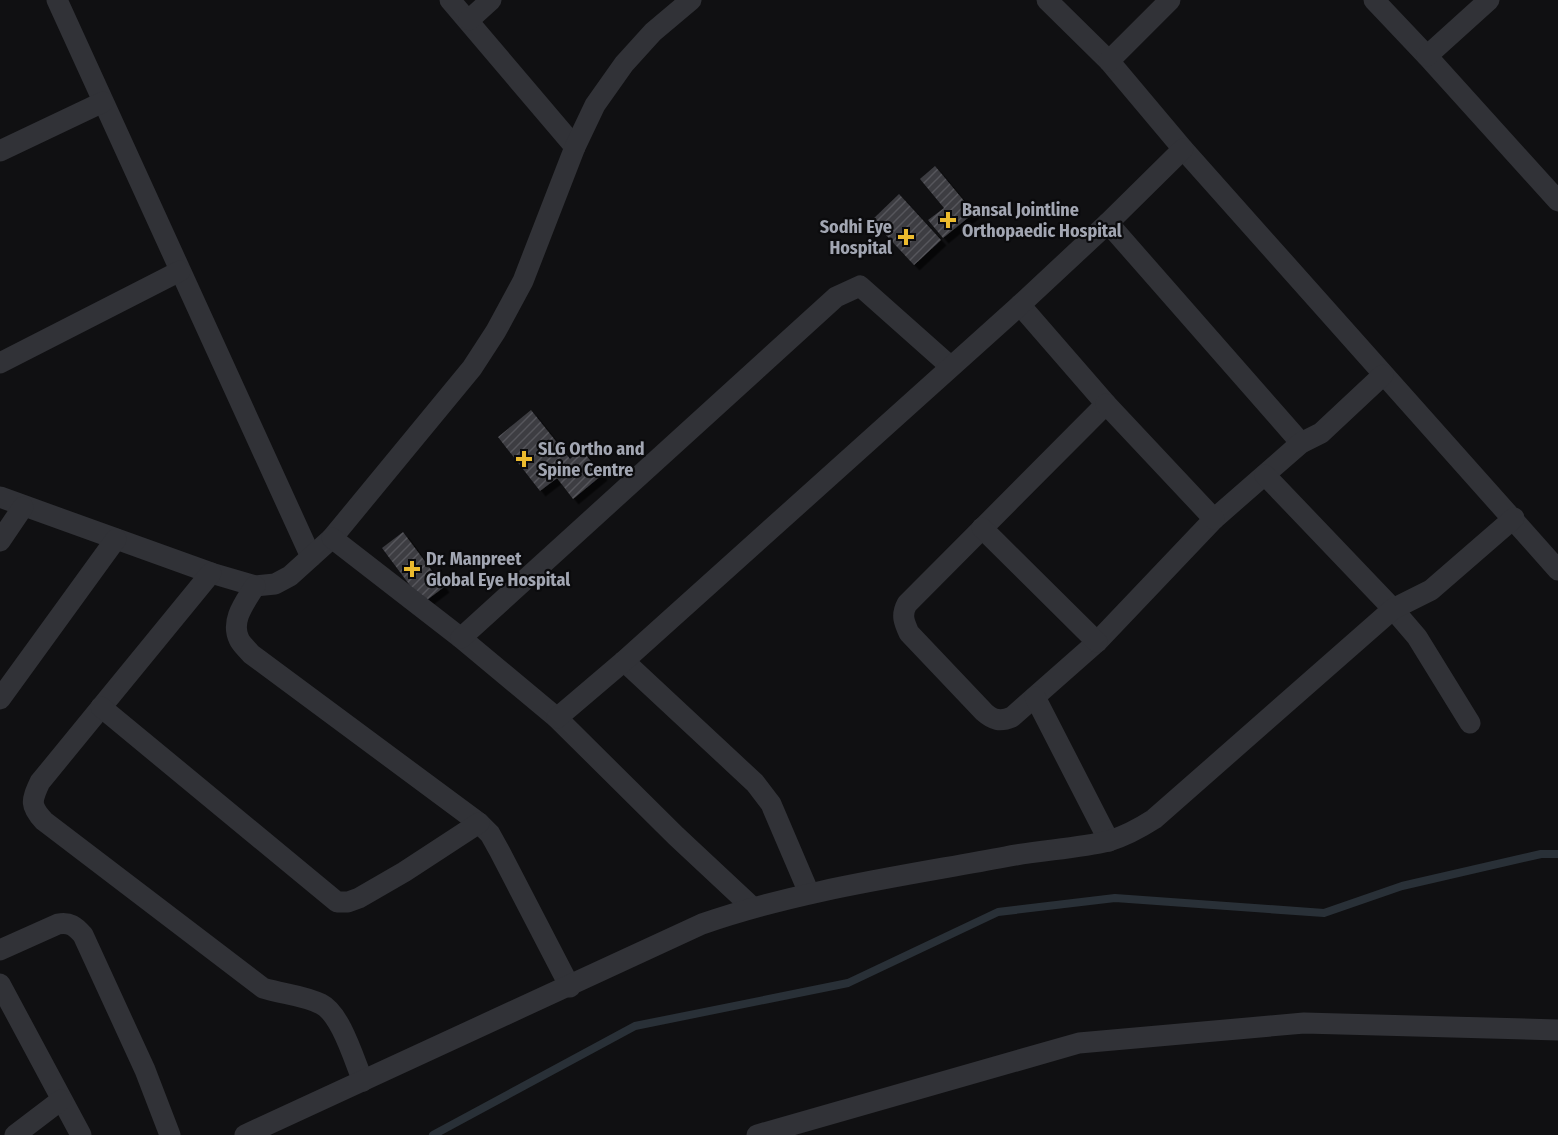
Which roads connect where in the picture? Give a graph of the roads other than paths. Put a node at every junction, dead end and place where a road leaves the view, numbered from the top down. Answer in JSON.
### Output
{"nodes":[{"id":1,"x":57,"y":0,"type":"edge"},
{"id":2,"x":450,"y":0,"type":"edge"},
{"id":3,"x":491,"y":0,"type":"edge"},
{"id":4,"x":691,"y":0,"type":"edge"},
{"id":5,"x":1047,"y":0,"type":"edge"},
{"id":6,"x":1170,"y":0,"type":"edge"},
{"id":7,"x":1374,"y":0,"type":"edge"},
{"id":8,"x":1489,"y":0,"type":"edge"},
{"id":9,"x":469,"y":20,"type":"junction"},
{"id":10,"x":1427,"y":56,"type":"junction"},
{"id":11,"x":1109,"y":61,"type":"junction"},
{"id":12,"x":103,"y":102,"type":"junction"},
{"id":13,"x":575,"y":147,"type":"junction"},
{"id":14,"x":1183,"y":149,"type":"junction"},
{"id":15,"x":0,"y":152,"type":"edge"},
{"id":16,"x":1558,"y":201,"type":"edge"},
{"id":17,"x":1108,"y":223,"type":"junction"},
{"id":18,"x":180,"y":271,"type":"junction"},
{"id":19,"x":1020,"y":304,"type":"junction"},
{"id":20,"x":0,"y":363,"type":"edge"},
{"id":21,"x":950,"y":366,"type":"junction"},
{"id":22,"x":1383,"y":375,"type":"junction"},
{"id":23,"x":1106,"y":404,"type":"junction"},
{"id":24,"x":1301,"y":443,"type":"junction"},
{"id":25,"x":1265,"y":475,"type":"junction"},
{"id":26,"x":0,"y":497,"type":"edge"},
{"id":27,"x":23,"y":507,"type":"junction"},
{"id":28,"x":1514,"y":518,"type":"junction"},
{"id":29,"x":1214,"y":519,"type":"junction"},
{"id":30,"x":982,"y":528,"type":"junction"},
{"id":31,"x":332,"y":538,"type":"junction"},
{"id":32,"x":116,"y":539,"type":"junction"},
{"id":33,"x":0,"y":542,"type":"edge"},
{"id":34,"x":311,"y":557,"type":"junction"},
{"id":35,"x":1558,"y":570,"type":"edge"},
{"id":36,"x":210,"y":573,"type":"junction"},
{"id":37,"x":255,"y":586,"type":"junction"},
{"id":38,"x":1393,"y":609,"type":"junction"},
{"id":39,"x":461,"y":638,"type":"junction"},
{"id":40,"x":1097,"y":642,"type":"junction"},
{"id":41,"x":624,"y":661,"type":"junction"},
{"id":42,"x":1035,"y":697,"type":"junction"},
{"id":43,"x":0,"y":699,"type":"edge"},
{"id":44,"x":101,"y":707,"type":"junction"},
{"id":45,"x":557,"y":718,"type":"junction"},
{"id":46,"x":1470,"y":723,"type":"dead end"},
{"id":47,"x":479,"y":823,"type":"junction"},
{"id":48,"x":1109,"y":841,"type":"junction"},
{"id":49,"x":809,"y":893,"type":"junction"},
{"id":50,"x":752,"y":907,"type":"junction"},
{"id":51,"x":0,"y":950,"type":"edge"},
{"id":52,"x":0,"y":984,"type":"edge"},
{"id":53,"x":570,"y":987,"type":"junction"},
{"id":54,"x":1558,"y":1030,"type":"edge"},
{"id":55,"x":363,"y":1081,"type":"junction"},
{"id":56,"x":61,"y":1100,"type":"junction"},
{"id":57,"x":15,"y":1135,"type":"edge"},
{"id":58,"x":81,"y":1135,"type":"edge"},
{"id":59,"x":170,"y":1135,"type":"edge"},
{"id":60,"x":245,"y":1135,"type":"edge"},
{"id":61,"x":757,"y":1135,"type":"edge"}],
"edges":[{"from":1,"to":12,"type":"street"},
{"from":2,"to":9,"type":"street"},
{"from":3,"to":9,"type":"street"},
{"from":4,"to":13,"type":"street"},
{"from":5,"to":11,"type":"street"},
{"from":6,"to":11,"type":"street"},
{"from":7,"to":10,"type":"street"},
{"from":8,"to":10,"type":"street"},
{"from":9,"to":13,"type":"street"},
{"from":10,"to":16,"type":"street"},
{"from":11,"to":14,"type":"street"},
{"from":12,"to":15,"type":"street"},
{"from":12,"to":18,"type":"street"},
{"from":13,"to":31,"type":"street"},
{"from":14,"to":17,"type":"street"},
{"from":14,"to":22,"type":"street"},
{"from":17,"to":19,"type":"street"},
{"from":17,"to":24,"type":"street"},
{"from":18,"to":20,"type":"street"},
{"from":18,"to":34,"type":"street"},
{"from":19,"to":21,"type":"street"},
{"from":19,"to":23,"type":"street"},
{"from":21,"to":39,"type":"street"},
{"from":21,"to":41,"type":"street"},
{"from":22,"to":24,"type":"street"},
{"from":22,"to":28,"type":"street"},
{"from":23,"to":29,"type":"street"},
{"from":23,"to":30,"type":"street"},
{"from":24,"to":25,"type":"street"},
{"from":25,"to":29,"type":"street"},
{"from":25,"to":38,"type":"street"},
{"from":26,"to":27,"type":"street"},
{"from":27,"to":32,"type":"street"},
{"from":27,"to":33,"type":"street"},
{"from":28,"to":35,"type":"street"},
{"from":28,"to":38,"type":"street"},
{"from":29,"to":40,"type":"street"},
{"from":30,"to":40,"type":"street"},
{"from":30,"to":42,"type":"street"},
{"from":31,"to":34,"type":"street"},
{"from":31,"to":39,"type":"street"},
{"from":32,"to":36,"type":"street"},
{"from":32,"to":43,"type":"street"},
{"from":34,"to":37,"type":"street"},
{"from":36,"to":37,"type":"street"},
{"from":36,"to":44,"type":"street"},
{"from":37,"to":47,"type":"street"},
{"from":38,"to":46,"type":"street"},
{"from":38,"to":48,"type":"street"},
{"from":39,"to":45,"type":"street"},
{"from":40,"to":42,"type":"street"},
{"from":41,"to":45,"type":"street"},
{"from":41,"to":49,"type":"street"},
{"from":42,"to":48,"type":"street"},
{"from":44,"to":47,"type":"street"},
{"from":44,"to":55,"type":"street"},
{"from":45,"to":50,"type":"street"},
{"from":47,"to":53,"type":"street"},
{"from":48,"to":49,"type":"street"},
{"from":49,"to":50,"type":"street"},
{"from":50,"to":53,"type":"street"},
{"from":51,"to":59,"type":"street"},
{"from":52,"to":56,"type":"street"},
{"from":53,"to":55,"type":"street"},
{"from":54,"to":61,"type":"street"},
{"from":55,"to":60,"type":"street"},
{"from":56,"to":57,"type":"street"},
{"from":56,"to":58,"type":"street"}]}
